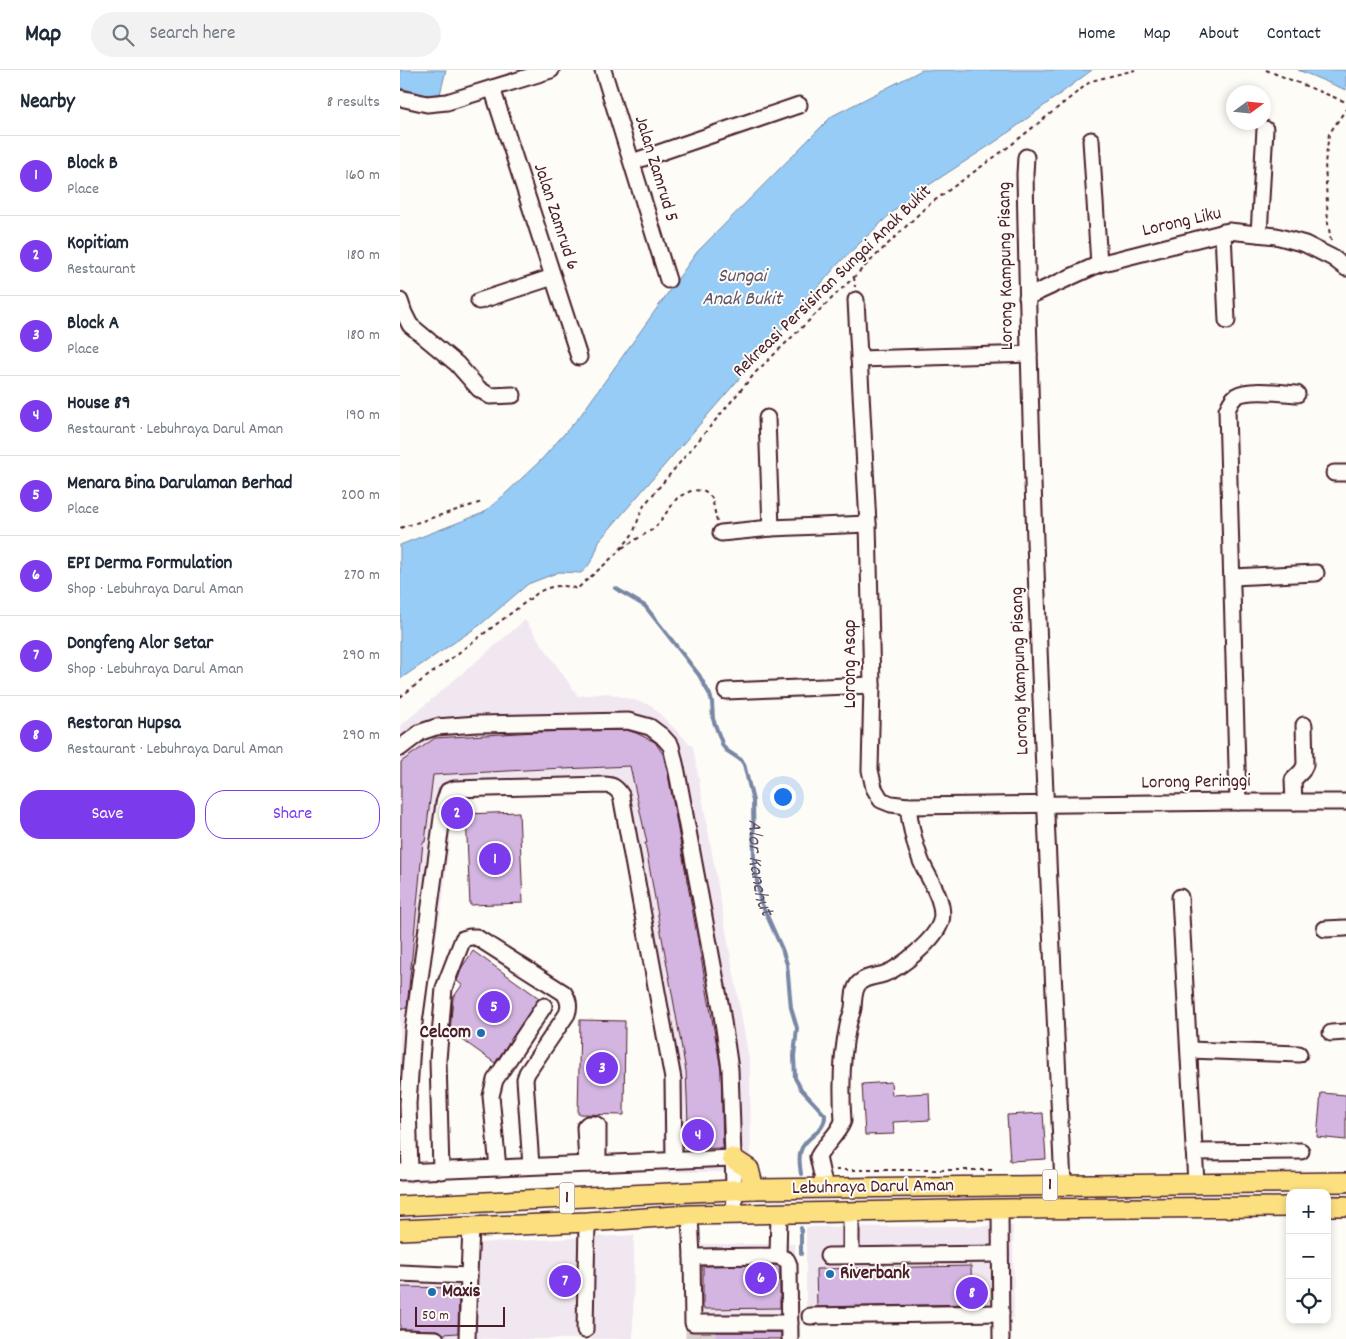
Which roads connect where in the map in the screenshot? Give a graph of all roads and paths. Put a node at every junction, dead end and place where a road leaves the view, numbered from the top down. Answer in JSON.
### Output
{"nodes":[{"id":1,"x":551,"y":70,"type":"edge"},
{"id":2,"x":603,"y":70,"type":"edge"},
{"id":3,"x":1135,"y":70,"type":"edge"},
{"id":4,"x":1266,"y":70,"type":"edge"},
{"id":5,"x":492,"y":88,"type":"junction"},
{"id":6,"x":400,"y":98,"type":"edge"},
{"id":7,"x":1346,"y":102,"type":"edge"},
{"id":8,"x":799,"y":105,"type":"dead end"},
{"id":9,"x":1346,"y":109,"type":"edge"},
{"id":10,"x":1265,"y":130,"type":"edge"},
{"id":11,"x":1091,"y":140,"type":"dead end"},
{"id":12,"x":1026,"y":157,"type":"dead end"},
{"id":13,"x":632,"y":162,"type":"junction"},
{"id":14,"x":1223,"y":232,"type":"junction"},
{"id":15,"x":1259,"y":234,"type":"junction"},
{"id":16,"x":1333,"y":258,"type":"junction"},
{"id":17,"x":1099,"y":264,"type":"junction"},
{"id":18,"x":1346,"y":268,"type":"edge"},
{"id":19,"x":553,"y":277,"type":"junction"},
{"id":20,"x":668,"y":280,"type":"dead end"},
{"id":21,"x":1027,"y":297,"type":"junction"},
{"id":22,"x":856,"y":300,"type":"dead end"},
{"id":23,"x":400,"y":301,"type":"edge"},
{"id":24,"x":479,"y":301,"type":"dead end"},
{"id":25,"x":1227,"y":321,"type":"dead end"},
{"id":26,"x":1029,"y":354,"type":"junction"},
{"id":27,"x":579,"y":357,"type":"dead end"},
{"id":28,"x":859,"y":359,"type":"junction"},
{"id":29,"x":1297,"y":394,"type":"dead end"},
{"id":30,"x":513,"y":395,"type":"dead end"},
{"id":31,"x":767,"y":418,"type":"dead end"},
{"id":32,"x":482,"y":502,"type":"dead end"},
{"id":33,"x":868,"y":524,"type":"junction"},
{"id":34,"x":400,"y":528,"type":"edge"},
{"id":35,"x":771,"y":528,"type":"junction"},
{"id":36,"x":721,"y":533,"type":"joint"},
{"id":37,"x":620,"y":549,"type":"junction"},
{"id":38,"x":1316,"y":573,"type":"dead end"},
{"id":39,"x":1233,"y":577,"type":"junction"},
{"id":40,"x":872,"y":685,"type":"junction"},
{"id":41,"x":726,"y":691,"type":"dead end"},
{"id":42,"x":400,"y":697,"type":"edge"},
{"id":43,"x":1304,"y":725,"type":"dead end"},
{"id":44,"x":400,"y":748,"type":"edge"},
{"id":45,"x":1238,"y":802,"type":"junction"},
{"id":46,"x":1294,"y":802,"type":"junction"},
{"id":47,"x":1346,"y":802,"type":"edge"},
{"id":48,"x":1046,"y":805,"type":"junction"},
{"id":49,"x":908,"y":806,"type":"junction"},
{"id":50,"x":1180,"y":896,"type":"dead end"},
{"id":51,"x":1346,"y":928,"type":"edge"},
{"id":52,"x":1326,"y":929,"type":"dead end"},
{"id":53,"x":544,"y":1006,"type":"dead end"},
{"id":54,"x":1189,"y":1050,"type":"junction"},
{"id":55,"x":1298,"y":1054,"type":"dead end"},
{"id":56,"x":591,"y":1125,"type":"dead end"},
{"id":57,"x":1302,"y":1151,"type":"dead end"},
{"id":58,"x":1194,"y":1152,"type":"junction"},
{"id":59,"x":732,"y":1158,"type":"junction"},
{"id":60,"x":674,"y":1160,"type":"junction"},
{"id":61,"x":592,"y":1164,"type":"junction"},
{"id":62,"x":531,"y":1166,"type":"junction"},
{"id":63,"x":498,"y":1168,"type":"junction"},
{"id":64,"x":441,"y":1170,"type":"junction"},
{"id":65,"x":405,"y":1172,"type":"edge"},
{"id":66,"x":1346,"y":1182,"type":"edge"},
{"id":67,"x":1196,"y":1183,"type":"junction"},
{"id":68,"x":1063,"y":1184,"type":"junction"},
{"id":69,"x":754,"y":1189,"type":"junction"},
{"id":70,"x":825,"y":1189,"type":"junction"},
{"id":71,"x":734,"y":1190,"type":"junction"},
{"id":72,"x":400,"y":1206,"type":"edge"},
{"id":73,"x":1331,"y":1206,"type":"edge"},
{"id":74,"x":1346,"y":1206,"type":"edge"},
{"id":75,"x":1286,"y":1207,"type":"edge"},
{"id":76,"x":1000,"y":1210,"type":"junction"},
{"id":77,"x":851,"y":1212,"type":"junction"},
{"id":78,"x":779,"y":1214,"type":"junction"},
{"id":79,"x":735,"y":1215,"type":"junction"},
{"id":80,"x":690,"y":1216,"type":"junction"},
{"id":81,"x":587,"y":1222,"type":"junction"},
{"id":82,"x":471,"y":1228,"type":"junction"},
{"id":83,"x":400,"y":1230,"type":"edge"},
{"id":84,"x":1000,"y":1254,"type":"junction"},
{"id":85,"x":778,"y":1256,"type":"junction"},
{"id":86,"x":828,"y":1256,"type":"dead end"},
{"id":87,"x":851,"y":1256,"type":"junction"},
{"id":88,"x":692,"y":1257,"type":"junction"},
{"id":89,"x":400,"y":1273,"type":"edge"},
{"id":90,"x":469,"y":1276,"type":"junction"},
{"id":91,"x":1001,"y":1313,"type":"junction"},
{"id":92,"x":810,"y":1316,"type":"dead end"},
{"id":93,"x":790,"y":1322,"type":"junction"},
{"id":94,"x":585,"y":1330,"type":"dead end"},
{"id":95,"x":400,"y":1338,"type":"edge"},
{"id":96,"x":436,"y":1339,"type":"edge"},
{"id":97,"x":467,"y":1339,"type":"edge"},
{"id":98,"x":790,"y":1339,"type":"edge"},
{"id":99,"x":1001,"y":1339,"type":"edge"}],
"edges":[{"from":1,"to":5,"type":"street"},
{"from":2,"to":13,"type":"street","name":"Jalan Zamrud 5"},
{"from":3,"to":37,"type":"path","name":"Rekreasi Persisiran Sungai Anak Bukit"},
{"from":4,"to":7,"type":"path"},
{"from":5,"to":6,"type":"street"},
{"from":5,"to":19,"type":"street","name":"Jalan Zamrud 6"},
{"from":8,"to":13,"type":"street"},
{"from":9,"to":16,"type":"path"},
{"from":10,"to":15,"type":"street"},
{"from":11,"to":17,"type":"street"},
{"from":12,"to":21,"type":"street","name":"Lorong Kampung Pisang"},
{"from":13,"to":20,"type":"street","name":"Jalan Zamrud 5"},
{"from":14,"to":15,"type":"street","name":"Lorong Liku"},
{"from":14,"to":17,"type":"street","name":"Lorong Liku"},
{"from":14,"to":25,"type":"street"},
{"from":15,"to":16,"type":"street","name":"Lorong Liku"},
{"from":16,"to":18,"type":"street","name":"Lorong Liku"},
{"from":17,"to":21,"type":"street","name":"Lorong Liku"},
{"from":19,"to":24,"type":"street"},
{"from":19,"to":27,"type":"street","name":"Jalan Zamrud 6"},
{"from":21,"to":26,"type":"street","name":"Lorong Kampung Pisang"},
{"from":22,"to":28,"type":"street","name":"Lorong Asap"},
{"from":23,"to":30,"type":"street"},
{"from":26,"to":28,"type":"street"},
{"from":26,"to":48,"type":"street","name":"Lorong Kampung Pisang"},
{"from":28,"to":33,"type":"street","name":"Lorong Asap"},
{"from":29,"to":39,"type":"street"},
{"from":31,"to":35,"type":"street"},
{"from":32,"to":34,"type":"path"},
{"from":33,"to":35,"type":"street"},
{"from":33,"to":40,"type":"street","name":"Lorong Asap"},
{"from":35,"to":36,"type":"street"},
{"from":36,"to":37,"type":"path","name":"Rekreasi Persisiran Sungai Anak Bukit"},
{"from":37,"to":42,"type":"path","name":"Rekreasi Persisiran Sungai Anak Bukit"},
{"from":38,"to":39,"type":"street"},
{"from":39,"to":45,"type":"street"},
{"from":40,"to":41,"type":"street"},
{"from":40,"to":49,"type":"street","name":"Lorong Asap"},
{"from":43,"to":46,"type":"street"},
{"from":44,"to":59,"type":"street"},
{"from":45,"to":46,"type":"street","name":"Lorong Peringgi"},
{"from":45,"to":48,"type":"street","name":"Lorong Peringgi"},
{"from":46,"to":47,"type":"street","name":"Lorong Peringgi"},
{"from":48,"to":49,"type":"street","name":"Lorong Asap"},
{"from":48,"to":68,"type":"street","name":"Lorong Kampung Pisang"},
{"from":49,"to":70,"type":"street"},
{"from":50,"to":54,"type":"street"},
{"from":51,"to":52,"type":"street"},
{"from":53,"to":63,"type":"street"},
{"from":54,"to":55,"type":"street"},
{"from":54,"to":58,"type":"street"},
{"from":56,"to":61,"type":"street"},
{"from":57,"to":58,"type":"street"},
{"from":58,"to":67,"type":"street"},
{"from":59,"to":60,"type":"street"},
{"from":59,"to":69,"type":"main road"},
{"from":59,"to":71,"type":"street"},
{"from":60,"to":61,"type":"street"},
{"from":60,"to":65,"type":"street"},
{"from":61,"to":62,"type":"street"},
{"from":62,"to":63,"type":"street"},
{"from":62,"to":64,"type":"street"},
{"from":63,"to":64,"type":"street"},
{"from":64,"to":65,"type":"street"},
{"from":66,"to":67,"type":"main road","name":"Lebuhraya Darul Aman","number":"1"},
{"from":67,"to":68,"type":"main road","name":"Lebuhraya Darul Aman","number":"1"},
{"from":68,"to":70,"type":"main road","name":"Lebuhraya Darul Aman","number":"1"},
{"from":69,"to":70,"type":"main road","name":"Lebuhraya Darul Aman","number":"1"},
{"from":69,"to":71,"type":"main road","name":"Lebuhraya Darul Aman","number":"1"},
{"from":71,"to":72,"type":"main road","name":"Lebuhraya Darul Aman","number":"1"},
{"from":71,"to":79,"type":"street"},
{"from":73,"to":74,"type":"main road"},
{"from":75,"to":76,"type":"main road","name":"Lebuhraya Darul Aman","number":"1"},
{"from":76,"to":77,"type":"main road","name":"Lebuhraya Darul Aman","number":"1"},
{"from":76,"to":84,"type":"street"},
{"from":77,"to":78,"type":"main road","name":"Lebuhraya Darul Aman","number":"1"},
{"from":77,"to":87,"type":"street"},
{"from":78,"to":79,"type":"main road","name":"Lebuhraya Darul Aman","number":"1"},
{"from":78,"to":85,"type":"street"},
{"from":79,"to":80,"type":"main road","name":"Lebuhraya Darul Aman","number":"1"},
{"from":80,"to":81,"type":"main road","name":"Lebuhraya Darul Aman","number":"1"},
{"from":80,"to":88,"type":"street"},
{"from":81,"to":82,"type":"main road","name":"Lebuhraya Darul Aman","number":"1"},
{"from":81,"to":94,"type":"street"},
{"from":82,"to":83,"type":"main road","name":"Lebuhraya Darul Aman","number":"1"},
{"from":82,"to":90,"type":"street"},
{"from":84,"to":87,"type":"street"},
{"from":84,"to":91,"type":"street"},
{"from":85,"to":88,"type":"street"},
{"from":85,"to":93,"type":"street"},
{"from":86,"to":87,"type":"street"},
{"from":88,"to":93,"type":"street"},
{"from":89,"to":90,"type":"street"},
{"from":90,"to":97,"type":"street"},
{"from":91,"to":92,"type":"street"},
{"from":91,"to":99,"type":"street"},
{"from":93,"to":98,"type":"street"},
{"from":95,"to":96,"type":"street"}]}
